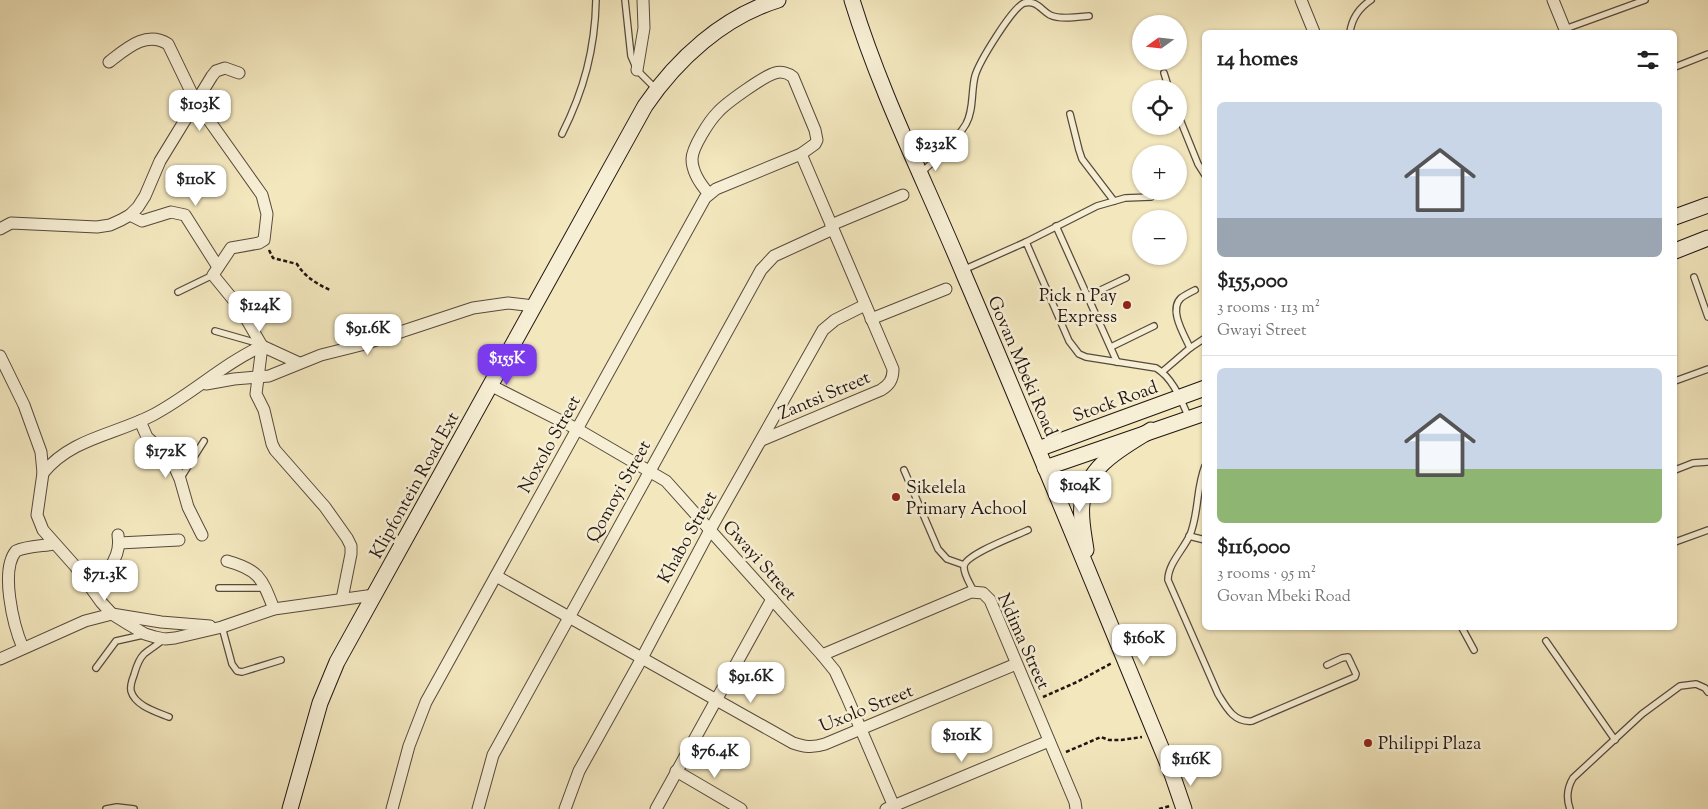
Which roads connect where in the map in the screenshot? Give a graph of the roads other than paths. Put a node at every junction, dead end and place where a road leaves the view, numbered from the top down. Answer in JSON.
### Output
{"nodes":[{"id":1,"x":596,"y":0,"type":"edge"},
{"id":2,"x":625,"y":0,"type":"edge"},
{"id":3,"x":643,"y":0,"type":"edge"},
{"id":4,"x":778,"y":0,"type":"edge"},
{"id":5,"x":852,"y":0,"type":"edge"},
{"id":6,"x":1301,"y":0,"type":"edge"},
{"id":7,"x":1371,"y":0,"type":"edge"},
{"id":8,"x":1553,"y":0,"type":"edge"},
{"id":9,"x":1644,"y":0,"type":"edge"},
{"id":10,"x":1088,"y":16,"type":"dead end"},
{"id":11,"x":1313,"y":30,"type":"edge"},
{"id":12,"x":1351,"y":30,"type":"edge"},
{"id":13,"x":1566,"y":30,"type":"edge"},
{"id":14,"x":1569,"y":30,"type":"edge"},
{"id":15,"x":1708,"y":54,"type":"edge"},
{"id":16,"x":109,"y":62,"type":"dead end"},
{"id":17,"x":1677,"y":66,"type":"edge"},
{"id":18,"x":637,"y":70,"type":"junction"},
{"id":19,"x":239,"y":73,"type":"dead end"},
{"id":20,"x":1164,"y":73,"type":"dead end"},
{"id":21,"x":1166,"y":80,"type":"edge"},
{"id":22,"x":656,"y":89,"type":"junction"},
{"id":23,"x":196,"y":102,"type":"junction"},
{"id":24,"x":1070,"y":114,"type":"dead end"},
{"id":25,"x":562,"y":134,"type":"dead end"},
{"id":26,"x":1186,"y":135,"type":"edge"},
{"id":27,"x":801,"y":154,"type":"junction"},
{"id":28,"x":1202,"y":170,"type":"edge"},
{"id":29,"x":920,"y":174,"type":"junction"},
{"id":30,"x":709,"y":194,"type":"junction"},
{"id":31,"x":903,"y":195,"type":"dead end"},
{"id":32,"x":1132,"y":198,"type":"edge"},
{"id":33,"x":1114,"y":201,"type":"junction"},
{"id":34,"x":1708,"y":205,"type":"edge"},
{"id":35,"x":130,"y":215,"type":"junction"},
{"id":36,"x":1677,"y":216,"type":"edge"},
{"id":37,"x":1056,"y":226,"type":"junction"},
{"id":38,"x":832,"y":227,"type":"junction"},
{"id":39,"x":0,"y":229,"type":"edge"},
{"id":40,"x":1708,"y":238,"type":"edge"},
{"id":41,"x":1026,"y":242,"type":"junction"},
{"id":42,"x":1677,"y":250,"type":"edge"},
{"id":43,"x":962,"y":270,"type":"junction"},
{"id":44,"x":215,"y":271,"type":"junction"},
{"id":45,"x":1694,"y":277,"type":"dead end"},
{"id":46,"x":1126,"y":278,"type":"dead end"},
{"id":47,"x":946,"y":289,"type":"dead end"},
{"id":48,"x":1195,"y":290,"type":"dead end"},
{"id":49,"x":178,"y":292,"type":"dead end"},
{"id":50,"x":1088,"y":296,"type":"junction"},
{"id":51,"x":865,"y":305,"type":"junction"},
{"id":52,"x":534,"y":306,"type":"junction"},
{"id":53,"x":1708,"y":317,"type":"edge"},
{"id":54,"x":872,"y":319,"type":"junction"},
{"id":55,"x":1154,"y":326,"type":"dead end"},
{"id":56,"x":215,"y":331,"type":"dead end"},
{"id":57,"x":1202,"y":340,"type":"edge"},
{"id":58,"x":262,"y":346,"type":"junction"},
{"id":59,"x":1111,"y":347,"type":"junction"},
{"id":60,"x":1190,"y":348,"type":"junction"},
{"id":61,"x":0,"y":356,"type":"edge"},
{"id":62,"x":1118,"y":362,"type":"junction"},
{"id":63,"x":299,"y":363,"type":"junction"},
{"id":64,"x":1708,"y":369,"type":"edge"},
{"id":65,"x":1162,"y":372,"type":"junction"},
{"id":66,"x":258,"y":378,"type":"junction"},
{"id":67,"x":1677,"y":380,"type":"edge"},
{"id":68,"x":202,"y":384,"type":"junction"},
{"id":69,"x":490,"y":384,"type":"junction"},
{"id":70,"x":1202,"y":389,"type":"edge"},
{"id":71,"x":1180,"y":398,"type":"junction"},
{"id":72,"x":1202,"y":414,"type":"edge"},
{"id":73,"x":1189,"y":418,"type":"junction"},
{"id":74,"x":140,"y":421,"type":"junction"},
{"id":75,"x":577,"y":429,"type":"junction"},
{"id":76,"x":1151,"y":430,"type":"junction"},
{"id":77,"x":762,"y":440,"type":"junction"},
{"id":78,"x":204,"y":441,"type":"dead end"},
{"id":79,"x":1038,"y":449,"type":"junction"},
{"id":80,"x":1708,"y":462,"type":"edge"},
{"id":81,"x":1045,"y":468,"type":"junction"},
{"id":82,"x":1677,"y":469,"type":"edge"},
{"id":83,"x":649,"y":470,"type":"junction"},
{"id":84,"x":904,"y":470,"type":"dead end"},
{"id":85,"x":43,"y":473,"type":"junction"},
{"id":86,"x":180,"y":478,"type":"junction"},
{"id":87,"x":1202,"y":483,"type":"edge"},
{"id":88,"x":710,"y":530,"type":"junction"},
{"id":89,"x":1028,"y":530,"type":"dead end"},
{"id":90,"x":1708,"y":530,"type":"edge"},
{"id":91,"x":202,"y":535,"type":"dead end"},
{"id":92,"x":1189,"y":536,"type":"junction"},
{"id":93,"x":1202,"y":539,"type":"edge"},
{"id":94,"x":179,"y":540,"type":"dead end"},
{"id":95,"x":1677,"y":541,"type":"edge"},
{"id":96,"x":54,"y":544,"type":"junction"},
{"id":97,"x":227,"y":561,"type":"dead end"},
{"id":98,"x":964,"y":566,"type":"junction"},
{"id":99,"x":1087,"y":569,"type":"junction"},
{"id":100,"x":496,"y":576,"type":"junction"},
{"id":101,"x":91,"y":587,"type":"junction"},
{"id":102,"x":219,"y":588,"type":"dead end"},
{"id":103,"x":266,"y":588,"type":"junction"},
{"id":104,"x":974,"y":592,"type":"junction"},
{"id":105,"x":374,"y":595,"type":"junction"},
{"id":106,"x":342,"y":599,"type":"junction"},
{"id":107,"x":772,"y":599,"type":"junction"},
{"id":108,"x":274,"y":609,"type":"junction"},
{"id":109,"x":112,"y":614,"type":"junction"},
{"id":110,"x":569,"y":618,"type":"junction"},
{"id":111,"x":222,"y":627,"type":"junction"},
{"id":112,"x":1463,"y":630,"type":"edge"},
{"id":113,"x":145,"y":634,"type":"junction"},
{"id":114,"x":165,"y":639,"type":"junction"},
{"id":115,"x":1546,"y":641,"type":"dead end"},
{"id":116,"x":23,"y":648,"type":"junction"},
{"id":117,"x":1474,"y":650,"type":"dead end"},
{"id":118,"x":822,"y":655,"type":"junction"},
{"id":119,"x":642,"y":658,"type":"junction"},
{"id":120,"x":0,"y":659,"type":"edge"},
{"id":121,"x":281,"y":660,"type":"dead end"},
{"id":122,"x":1016,"y":664,"type":"junction"},
{"id":123,"x":1327,"y":665,"type":"dead end"},
{"id":124,"x":96,"y":668,"type":"dead end"},
{"id":125,"x":1708,"y":692,"type":"edge"},
{"id":126,"x":716,"y":700,"type":"junction"},
{"id":127,"x":169,"y":717,"type":"dead end"},
{"id":128,"x":861,"y":729,"type":"junction"},
{"id":129,"x":1615,"y":740,"type":"junction"},
{"id":130,"x":1049,"y":741,"type":"junction"},
{"id":131,"x":676,"y":771,"type":"junction"},
{"id":132,"x":1172,"y":774,"type":"junction"},
{"id":133,"x":892,"y":808,"type":"edge"},
{"id":134,"x":106,"y":809,"type":"edge"},
{"id":135,"x":134,"y":809,"type":"edge"},
{"id":136,"x":290,"y":809,"type":"edge"},
{"id":137,"x":392,"y":809,"type":"edge"},
{"id":138,"x":478,"y":809,"type":"edge"},
{"id":139,"x":565,"y":809,"type":"edge"},
{"id":140,"x":656,"y":809,"type":"edge"},
{"id":141,"x":741,"y":809,"type":"edge"},
{"id":142,"x":1076,"y":809,"type":"edge"},
{"id":143,"x":1184,"y":809,"type":"edge"},
{"id":144,"x":1196,"y":809,"type":"edge"},
{"id":145,"x":1570,"y":809,"type":"edge"}],
"edges":[{"from":1,"to":25,"type":"lane"},
{"from":2,"to":18,"type":"lane"},
{"from":3,"to":18,"type":"street"},
{"from":4,"to":22,"type":"main road","name":"Klipfontein Road Ext"},
{"from":5,"to":29,"type":"main road","name":"Govan Mbeki Road"},
{"from":6,"to":11,"type":"street"},
{"from":7,"to":12,"type":"lane"},
{"from":8,"to":13,"type":"street"},
{"from":9,"to":14,"type":"lane"},
{"from":10,"to":29,"type":"lane"},
{"from":15,"to":17,"type":"lane"},
{"from":16,"to":23,"type":"street"},
{"from":18,"to":22,"type":"lane"},
{"from":19,"to":23,"type":"street"},
{"from":20,"to":21,"type":"lane"},
{"from":22,"to":52,"type":"main road","name":"Klipfontein Road Ext"},
{"from":23,"to":35,"type":"street"},
{"from":23,"to":44,"type":"street"},
{"from":24,"to":33,"type":"lane"},
{"from":26,"to":28,"type":"lane"},
{"from":27,"to":30,"type":"street"},
{"from":27,"to":30,"type":"street"},
{"from":27,"to":38,"type":"street","name":"Zantsi Street"},
{"from":29,"to":43,"type":"main road","name":"Govan Mbeki Road"},
{"from":30,"to":75,"type":"street","name":"Noxolo Street"},
{"from":31,"to":38,"type":"street"},
{"from":32,"to":33,"type":"lane"},
{"from":33,"to":37,"type":"lane"},
{"from":34,"to":36,"type":"main road"},
{"from":35,"to":39,"type":"street"},
{"from":35,"to":44,"type":"street"},
{"from":37,"to":41,"type":"lane"},
{"from":37,"to":50,"type":"lane"},
{"from":38,"to":51,"type":"street","name":"Zantsi Street"},
{"from":38,"to":83,"type":"street","name":"Qomoyi Street"},
{"from":40,"to":42,"type":"main road"},
{"from":41,"to":43,"type":"lane"},
{"from":41,"to":62,"type":"lane"},
{"from":43,"to":79,"type":"main road","name":"Govan Mbeki Road"},
{"from":44,"to":49,"type":"lane"},
{"from":44,"to":58,"type":"street"},
{"from":45,"to":53,"type":"lane"},
{"from":46,"to":50,"type":"lane"},
{"from":47,"to":54,"type":"street"},
{"from":48,"to":60,"type":"lane"},
{"from":50,"to":59,"type":"lane"},
{"from":51,"to":54,"type":"street","name":"Zantsi Street"},
{"from":51,"to":77,"type":"street","name":"Khabo Street"},
{"from":52,"to":63,"type":"street"},
{"from":52,"to":69,"type":"main road","name":"Klipfontein Road Ext"},
{"from":54,"to":77,"type":"street","name":"Zantsi Street"},
{"from":55,"to":59,"type":"lane"},
{"from":56,"to":58,"type":"lane"},
{"from":57,"to":60,"type":"lane"},
{"from":58,"to":63,"type":"street"},
{"from":58,"to":66,"type":"street"},
{"from":58,"to":68,"type":"street"},
{"from":59,"to":62,"type":"lane"},
{"from":60,"to":65,"type":"lane"},
{"from":61,"to":85,"type":"street"},
{"from":62,"to":65,"type":"lane"},
{"from":63,"to":66,"type":"street"},
{"from":64,"to":67,"type":"lane"},
{"from":65,"to":71,"type":"lane"},
{"from":66,"to":68,"type":"street"},
{"from":66,"to":106,"type":"street"},
{"from":68,"to":74,"type":"street"},
{"from":69,"to":75,"type":"street","name":"Gwayi Street"},
{"from":69,"to":105,"type":"main road","name":"Klipfontein Road Ext"},
{"from":70,"to":71,"type":"main road","name":"Stock Road"},
{"from":71,"to":73,"type":"lane"},
{"from":71,"to":79,"type":"main road","name":"Stock Road"},
{"from":72,"to":73,"type":"main road"},
{"from":73,"to":76,"type":"main road"},
{"from":74,"to":85,"type":"street"},
{"from":74,"to":86,"type":"street"},
{"from":75,"to":83,"type":"street","name":"Gwayi Street"},
{"from":75,"to":100,"type":"street","name":"Noxolo Street"},
{"from":76,"to":81,"type":"main road"},
{"from":76,"to":99,"type":"main road"},
{"from":77,"to":88,"type":"street","name":"Khabo Street"},
{"from":78,"to":86,"type":"lane"},
{"from":79,"to":81,"type":"main road","name":"Govan Mbeki Road"},
{"from":80,"to":82,"type":"lane"},
{"from":81,"to":99,"type":"main road","name":"Govan Mbeki Road"},
{"from":83,"to":88,"type":"street","name":"Gwayi Street"},
{"from":83,"to":110,"type":"street","name":"Qomoyi Street"},
{"from":84,"to":98,"type":"lane"},
{"from":85,"to":96,"type":"street"},
{"from":86,"to":91,"type":"street"},
{"from":87,"to":92,"type":"lane"},
{"from":88,"to":107,"type":"street","name":"Gwayi Street"},
{"from":88,"to":119,"type":"street","name":"Khabo Street"},
{"from":89,"to":98,"type":"lane"},
{"from":90,"to":95,"type":"lane"},
{"from":92,"to":93,"type":"lane"},
{"from":92,"to":123,"type":"lane"},
{"from":94,"to":101,"type":"street"},
{"from":96,"to":101,"type":"street"},
{"from":96,"to":116,"type":"street"},
{"from":97,"to":103,"type":"street"},
{"from":98,"to":104,"type":"lane"},
{"from":99,"to":132,"type":"main road","name":"Govan Mbeki Road"},
{"from":100,"to":110,"type":"street","name":"Uxolo Street"},
{"from":100,"to":137,"type":"street","name":"Noxolo Street"},
{"from":101,"to":109,"type":"street"},
{"from":102,"to":103,"type":"lane"},
{"from":103,"to":108,"type":"street"},
{"from":104,"to":118,"type":"street","name":"Ndima Street"},
{"from":104,"to":122,"type":"street","name":"Ndima Street"},
{"from":105,"to":106,"type":"street"},
{"from":105,"to":136,"type":"main road","name":"Klipfontein Road Ext"},
{"from":106,"to":108,"type":"street"},
{"from":107,"to":118,"type":"street","name":"Gwayi Street"},
{"from":107,"to":126,"type":"street"},
{"from":108,"to":111,"type":"street"},
{"from":109,"to":111,"type":"street"},
{"from":109,"to":113,"type":"street"},
{"from":109,"to":116,"type":"street"},
{"from":110,"to":119,"type":"street","name":"Uxolo Street"},
{"from":110,"to":138,"type":"street","name":"Qomoyi Street"},
{"from":111,"to":114,"type":"street"},
{"from":111,"to":121,"type":"lane"},
{"from":112,"to":117,"type":"lane"},
{"from":113,"to":114,"type":"street"},
{"from":113,"to":124,"type":"lane"},
{"from":114,"to":127,"type":"lane"},
{"from":115,"to":129,"type":"lane"},
{"from":116,"to":120,"type":"street"},
{"from":118,"to":128,"type":"street","name":"Gwayi Street"},
{"from":119,"to":126,"type":"street","name":"Uxolo Street"},
{"from":119,"to":139,"type":"street","name":"Khabo Street"},
{"from":122,"to":128,"type":"street","name":"Uxolo Street"},
{"from":122,"to":130,"type":"street","name":"Ndima Street"},
{"from":125,"to":129,"type":"lane"},
{"from":126,"to":128,"type":"street","name":"Uxolo Street"},
{"from":126,"to":131,"type":"street"},
{"from":128,"to":133,"type":"street","name":"Gwayi Street"},
{"from":129,"to":145,"type":"lane"},
{"from":130,"to":133,"type":"street"},
{"from":130,"to":142,"type":"street","name":"Ndima Street"},
{"from":131,"to":140,"type":"street"},
{"from":131,"to":141,"type":"street"},
{"from":132,"to":143,"type":"main road","name":"Govan Mbeki Road"},
{"from":132,"to":144,"type":"main road","name":"Govan Mbeki Road"},
{"from":134,"to":135,"type":"lane"}]}
